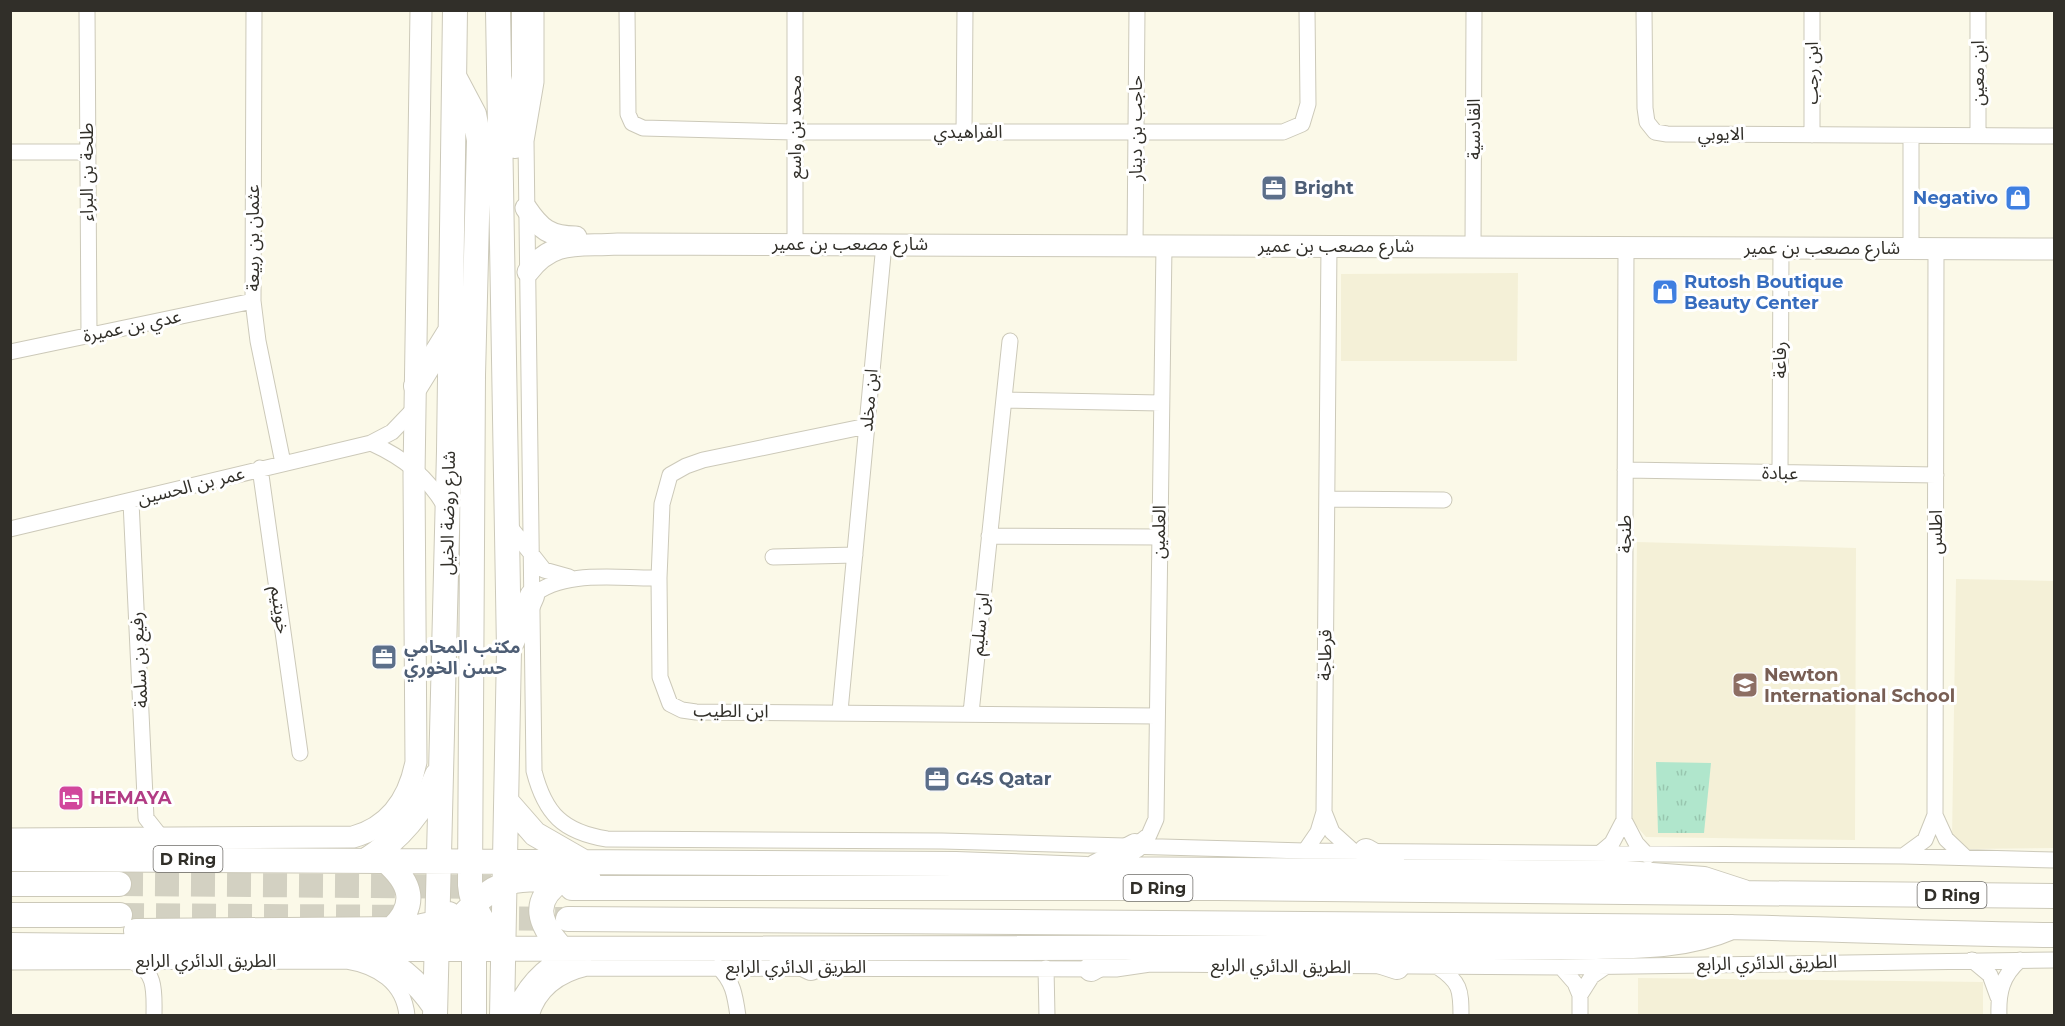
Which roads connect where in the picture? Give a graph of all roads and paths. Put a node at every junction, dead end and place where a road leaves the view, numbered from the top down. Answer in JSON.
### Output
{"nodes":[{"id":1,"x":87,"y":10,"type":"edge"},
{"id":2,"x":254,"y":10,"type":"edge"},
{"id":3,"x":421,"y":10,"type":"edge"},
{"id":4,"x":455,"y":10,"type":"edge"},
{"id":5,"x":498,"y":10,"type":"edge"},
{"id":6,"x":524,"y":10,"type":"edge"},
{"id":7,"x":536,"y":10,"type":"edge"},
{"id":8,"x":627,"y":10,"type":"edge"},
{"id":9,"x":795,"y":10,"type":"edge"},
{"id":10,"x":965,"y":10,"type":"edge"},
{"id":11,"x":1137,"y":10,"type":"edge"},
{"id":12,"x":1307,"y":10,"type":"edge"},
{"id":13,"x":1474,"y":10,"type":"edge"},
{"id":14,"x":1644,"y":10,"type":"edge"},
{"id":15,"x":1812,"y":10,"type":"edge"},
{"id":16,"x":1978,"y":10,"type":"edge"},
{"id":17,"x":455,"y":77,"type":"junction"},
{"id":18,"x":795,"y":132,"type":"junction"},
{"id":19,"x":964,"y":132,"type":"junction"},
{"id":20,"x":1137,"y":133,"type":"junction"},
{"id":21,"x":1812,"y":135,"type":"junction"},
{"id":22,"x":1911,"y":135,"type":"junction"},
{"id":23,"x":1978,"y":136,"type":"junction"},
{"id":24,"x":2055,"y":136,"type":"edge"},
{"id":25,"x":87,"y":152,"type":"junction"},
{"id":26,"x":10,"y":153,"type":"edge"},
{"id":27,"x":526,"y":207,"type":"junction"},
{"id":28,"x":618,"y":244,"type":"junction"},
{"id":29,"x":795,"y":244,"type":"junction"},
{"id":30,"x":884,"y":244,"type":"junction"},
{"id":31,"x":1135,"y":245,"type":"junction"},
{"id":32,"x":1164,"y":246,"type":"junction"},
{"id":33,"x":1329,"y":246,"type":"junction"},
{"id":34,"x":1473,"y":247,"type":"junction"},
{"id":35,"x":1626,"y":247,"type":"junction"},
{"id":36,"x":1781,"y":248,"type":"junction"},
{"id":37,"x":1911,"y":249,"type":"junction"},
{"id":38,"x":1936,"y":249,"type":"junction"},
{"id":39,"x":2055,"y":249,"type":"edge"},
{"id":40,"x":528,"y":272,"type":"junction"},
{"id":41,"x":502,"y":279,"type":"junction"},
{"id":42,"x":253,"y":301,"type":"junction"},
{"id":43,"x":450,"y":331,"type":"junction"},
{"id":44,"x":89,"y":334,"type":"junction"},
{"id":45,"x":1010,"y":341,"type":"dead end"},
{"id":46,"x":10,"y":352,"type":"edge"},
{"id":47,"x":416,"y":397,"type":"junction"},
{"id":48,"x":1004,"y":400,"type":"junction"},
{"id":49,"x":1161,"y":403,"type":"junction"},
{"id":50,"x":867,"y":426,"type":"junction"},
{"id":51,"x":371,"y":443,"type":"junction"},
{"id":52,"x":283,"y":463,"type":"junction"},
{"id":53,"x":260,"y":468,"type":"junction"},
{"id":54,"x":414,"y":468,"type":"junction"},
{"id":55,"x":1625,"y":470,"type":"junction"},
{"id":56,"x":1780,"y":473,"type":"junction"},
{"id":57,"x":1936,"y":476,"type":"junction"},
{"id":58,"x":1327,"y":499,"type":"junction"},
{"id":59,"x":1444,"y":500,"type":"dead end"},
{"id":60,"x":130,"y":502,"type":"junction"},
{"id":61,"x":447,"y":511,"type":"junction"},
{"id":62,"x":507,"y":523,"type":"junction"},
{"id":63,"x":10,"y":529,"type":"edge"},
{"id":64,"x":989,"y":536,"type":"junction"},
{"id":65,"x":1159,"y":537,"type":"junction"},
{"id":66,"x":531,"y":554,"type":"junction"},
{"id":67,"x":855,"y":555,"type":"junction"},
{"id":68,"x":773,"y":557,"type":"dead end"},
{"id":69,"x":659,"y":578,"type":"junction"},
{"id":70,"x":578,"y":579,"type":"junction"},
{"id":71,"x":532,"y":596,"type":"junction"},
{"id":72,"x":509,"y":650,"type":"junction"},
{"id":73,"x":840,"y":711,"type":"junction"},
{"id":74,"x":971,"y":713,"type":"junction"},
{"id":75,"x":1157,"y":716,"type":"junction"},
{"id":76,"x":300,"y":753,"type":"dead end"},
{"id":77,"x":441,"y":764,"type":"junction"},
{"id":78,"x":507,"y":802,"type":"junction"},
{"id":79,"x":1324,"y":812,"type":"junction"},
{"id":80,"x":1935,"y":815,"type":"junction"},
{"id":81,"x":146,"y":818,"type":"junction"},
{"id":82,"x":1156,"y":819,"type":"junction"},
{"id":83,"x":1624,"y":820,"type":"junction"},
{"id":84,"x":161,"y":837,"type":"junction"},
{"id":85,"x":130,"y":838,"type":"junction"},
{"id":86,"x":10,"y":839,"type":"edge"},
{"id":87,"x":1135,"y":846,"type":"junction"},
{"id":88,"x":1179,"y":847,"type":"junction"},
{"id":89,"x":1305,"y":851,"type":"junction"},
{"id":90,"x":1359,"y":851,"type":"junction"},
{"id":91,"x":1599,"y":854,"type":"junction"},
{"id":92,"x":1648,"y":855,"type":"junction"},
{"id":93,"x":1903,"y":856,"type":"junction"},
{"id":94,"x":1965,"y":857,"type":"junction"},
{"id":95,"x":10,"y":859,"type":"edge"},
{"id":96,"x":185,"y":859,"type":"junction"},
{"id":97,"x":2055,"y":860,"type":"edge"},
{"id":98,"x":376,"y":861,"type":"junction"},
{"id":99,"x":439,"y":862,"type":"junction"},
{"id":100,"x":470,"y":862,"type":"junction"},
{"id":101,"x":587,"y":863,"type":"junction"},
{"id":102,"x":889,"y":864,"type":"junction"},
{"id":103,"x":1087,"y":869,"type":"junction"},
{"id":104,"x":1402,"y":871,"type":"junction"},
{"id":105,"x":505,"y":874,"type":"junction"},
{"id":106,"x":567,"y":884,"type":"junction"},
{"id":107,"x":10,"y":885,"type":"edge"},
{"id":108,"x":119,"y":885,"type":"tunnel mouth"},
{"id":109,"x":1744,"y":892,"type":"junction"},
{"id":110,"x":2055,"y":896,"type":"edge"},
{"id":111,"x":468,"y":905,"type":"junction"},
{"id":112,"x":10,"y":915,"type":"edge"},
{"id":113,"x":120,"y":915,"type":"tunnel mouth"},
{"id":114,"x":568,"y":919,"type":"tunnel mouth"},
{"id":115,"x":436,"y":923,"type":"junction"},
{"id":116,"x":1732,"y":927,"type":"junction"},
{"id":117,"x":392,"y":929,"type":"junction"},
{"id":118,"x":2055,"y":935,"type":"edge"},
{"id":119,"x":10,"y":945,"type":"edge"},
{"id":120,"x":72,"y":945,"type":"junction"},
{"id":121,"x":1338,"y":947,"type":"junction"},
{"id":122,"x":562,"y":948,"type":"junction"},
{"id":123,"x":609,"y":948,"type":"junction"},
{"id":124,"x":1127,"y":948,"type":"junction"},
{"id":125,"x":354,"y":949,"type":"junction"},
{"id":126,"x":435,"y":949,"type":"junction"},
{"id":127,"x":474,"y":949,"type":"junction"},
{"id":128,"x":503,"y":949,"type":"junction"},
{"id":129,"x":760,"y":957,"type":"junction"},
{"id":130,"x":1972,"y":960,"type":"junction"},
{"id":131,"x":2020,"y":960,"type":"junction"},
{"id":132,"x":2055,"y":960,"type":"edge"},
{"id":133,"x":10,"y":962,"type":"edge"},
{"id":134,"x":132,"y":962,"type":"junction"},
{"id":135,"x":170,"y":962,"type":"junction"},
{"id":136,"x":718,"y":967,"type":"junction"},
{"id":137,"x":1397,"y":967,"type":"junction"},
{"id":138,"x":1438,"y":967,"type":"junction"},
{"id":139,"x":1484,"y":967,"type":"junction"},
{"id":140,"x":1561,"y":967,"type":"junction"},
{"id":141,"x":1605,"y":967,"type":"junction"},
{"id":142,"x":812,"y":968,"type":"joint"},
{"id":143,"x":1046,"y":968,"type":"junction"},
{"id":144,"x":1091,"y":969,"type":"junction"},
{"id":145,"x":154,"y":988,"type":"junction"},
{"id":146,"x":1461,"y":991,"type":"junction"},
{"id":147,"x":735,"y":993,"type":"junction"},
{"id":148,"x":1580,"y":995,"type":"junction"},
{"id":149,"x":1998,"y":997,"type":"junction"},
{"id":150,"x":435,"y":1011,"type":"edge"},
{"id":151,"x":154,"y":1016,"type":"edge"},
{"id":152,"x":407,"y":1016,"type":"edge"},
{"id":153,"x":474,"y":1016,"type":"edge"},
{"id":154,"x":502,"y":1016,"type":"edge"},
{"id":155,"x":516,"y":1016,"type":"edge"},
{"id":156,"x":531,"y":1016,"type":"edge"},
{"id":157,"x":738,"y":1016,"type":"edge"},
{"id":158,"x":1047,"y":1016,"type":"edge"},
{"id":159,"x":1461,"y":1016,"type":"edge"},
{"id":160,"x":1580,"y":1016,"type":"edge"},
{"id":161,"x":1999,"y":1016,"type":"edge"}],
"edges":[{"from":1,"to":25,"type":"street","name":"طلحة بن البراء"},
{"from":2,"to":42,"type":"street","name":"عثمان بن ربيعة"},
{"from":3,"to":47,"type":"street","name":"شارع روضة الخيل"},
{"from":4,"to":17,"type":"main road","name":"شارع روضة الخيل"},
{"from":5,"to":41,"type":"main road"},
{"from":6,"to":41,"type":"main road"},
{"from":7,"to":27,"type":"street"},
{"from":8,"to":18,"type":"street","name":"الفراهيدي"},
{"from":9,"to":18,"type":"street","name":"محمد بن واسع"},
{"from":10,"to":19,"type":"street"},
{"from":11,"to":20,"type":"street","name":"حاجب بن دينار"},
{"from":12,"to":20,"type":"street","name":"الفراهيدي"},
{"from":13,"to":34,"type":"street","name":"القادسية"},
{"from":14,"to":21,"type":"street","name":"الايوبي"},
{"from":15,"to":21,"type":"street","name":"ابن رجب"},
{"from":16,"to":23,"type":"street","name":"ابن معين"},
{"from":17,"to":43,"type":"main road","name":"شارع روضة الخيل"},
{"from":17,"to":100,"type":"main road"},
{"from":18,"to":19,"type":"street","name":"الفراهيدي"},
{"from":18,"to":29,"type":"street","name":"محمد بن واسع"},
{"from":19,"to":20,"type":"street","name":"الفراهيدي"},
{"from":20,"to":31,"type":"street","name":"حاجب بن دينار"},
{"from":21,"to":22,"type":"street","name":"الايوبي"},
{"from":22,"to":23,"type":"street","name":"الايوبي"},
{"from":22,"to":37,"type":"street"},
{"from":23,"to":24,"type":"street","name":"الايوبي"},
{"from":25,"to":26,"type":"street"},
{"from":25,"to":44,"type":"street","name":"طلحة بن البراء"},
{"from":27,"to":28,"type":"street","name":"شارع مصعب بن عمير"},
{"from":27,"to":40,"type":"street"},
{"from":28,"to":29,"type":"street","name":"شارع مصعب بن عمير"},
{"from":28,"to":40,"type":"street","name":"شارع مصعب بن عمير"},
{"from":29,"to":30,"type":"street","name":"شارع مصعب بن عمير"},
{"from":30,"to":31,"type":"street","name":"شارع مصعب بن عمير"},
{"from":30,"to":50,"type":"street","name":"ابن مخلد"},
{"from":31,"to":32,"type":"street","name":"شارع مصعب بن عمير"},
{"from":32,"to":33,"type":"street","name":"شارع مصعب بن عمير"},
{"from":32,"to":49,"type":"street","name":"العلمين"},
{"from":33,"to":34,"type":"street","name":"شارع مصعب بن عمير"},
{"from":33,"to":58,"type":"street","name":"قرطاجة"},
{"from":34,"to":35,"type":"street","name":"شارع مصعب بن عمير"},
{"from":35,"to":36,"type":"street","name":"شارع مصعب بن عمير"},
{"from":35,"to":55,"type":"street","name":"طنجة"},
{"from":36,"to":37,"type":"street","name":"شارع مصعب بن عمير"},
{"from":36,"to":56,"type":"street","name":"رفاعة"},
{"from":37,"to":38,"type":"street","name":"شارع مصعب بن عمير"},
{"from":38,"to":39,"type":"street","name":"شارع مصعب بن عمير"},
{"from":38,"to":57,"type":"street","name":"اطلس"},
{"from":40,"to":66,"type":"street"},
{"from":41,"to":62,"type":"main road"},
{"from":42,"to":44,"type":"street","name":"عدي بن عميرة"},
{"from":42,"to":52,"type":"street","name":"عثمان بن ربيعة"},
{"from":43,"to":47,"type":"main road"},
{"from":43,"to":61,"type":"main road","name":"شارع روضة الخيل"},
{"from":44,"to":46,"type":"street","name":"عدي بن عميرة"},
{"from":45,"to":48,"type":"street","name":"ابن سليم"},
{"from":47,"to":51,"type":"street","name":"عمر بن الحسين"},
{"from":47,"to":54,"type":"street","name":"شارع روضة الخيل"},
{"from":48,"to":49,"type":"street"},
{"from":48,"to":64,"type":"street","name":"ابن سليم"},
{"from":49,"to":65,"type":"street","name":"العلمين"},
{"from":50,"to":67,"type":"street","name":"ابن مخلد"},
{"from":50,"to":69,"type":"street","name":"ابن الطيب"},
{"from":51,"to":52,"type":"street","name":"عمر بن الحسين"},
{"from":51,"to":54,"type":"street"},
{"from":52,"to":53,"type":"street","name":"عمر بن الحسين"},
{"from":53,"to":60,"type":"street","name":"عمر بن الحسين"},
{"from":53,"to":76,"type":"street","name":"خويتيم"},
{"from":54,"to":61,"type":"street"},
{"from":54,"to":84,"type":"street","name":"شارع روضة الخيل"},
{"from":55,"to":56,"type":"street","name":"عبادة"},
{"from":55,"to":83,"type":"street","name":"طنجة"},
{"from":56,"to":57,"type":"street","name":"عبادة"},
{"from":57,"to":80,"type":"street","name":"اطلس"},
{"from":58,"to":59,"type":"street"},
{"from":58,"to":79,"type":"street","name":"قرطاجة"},
{"from":60,"to":63,"type":"street","name":"عمر بن الحسين"},
{"from":60,"to":81,"type":"street","name":"رفيع بن سلمة"},
{"from":61,"to":77,"type":"main road","name":"شارع روضة الخيل"},
{"from":62,"to":66,"type":"street"},
{"from":62,"to":72,"type":"main road"},
{"from":64,"to":65,"type":"street"},
{"from":64,"to":74,"type":"street","name":"ابن سليم"},
{"from":65,"to":75,"type":"street","name":"العلمين"},
{"from":66,"to":70,"type":"street"},
{"from":66,"to":71,"type":"street"},
{"from":67,"to":68,"type":"street"},
{"from":67,"to":73,"type":"street","name":"ابن مخلد"},
{"from":69,"to":70,"type":"street"},
{"from":69,"to":73,"type":"street","name":"ابن الطيب"},
{"from":70,"to":71,"type":"street"},
{"from":71,"to":72,"type":"main road"},
{"from":71,"to":87,"type":"street"},
{"from":72,"to":78,"type":"main road"},
{"from":73,"to":74,"type":"street","name":"ابن الطيب"},
{"from":74,"to":75,"type":"street","name":"ابن الطيب"},
{"from":75,"to":82,"type":"street","name":"العلمين"},
{"from":77,"to":98,"type":"main road"},
{"from":77,"to":99,"type":"main road","name":"شارع روضة الخيل"},
{"from":78,"to":101,"type":"main road"},
{"from":78,"to":105,"type":"main road"},
{"from":79,"to":89,"type":"street","name":"قرطاجة"},
{"from":79,"to":90,"type":"street","name":"قرطاجة"},
{"from":80,"to":93,"type":"street","name":"اطلس"},
{"from":80,"to":94,"type":"street","name":"اطلس"},
{"from":81,"to":84,"type":"street"},
{"from":81,"to":85,"type":"street"},
{"from":82,"to":87,"type":"street"},
{"from":82,"to":88,"type":"street"},
{"from":83,"to":91,"type":"street"},
{"from":83,"to":92,"type":"street"},
{"from":84,"to":85,"type":"street"},
{"from":84,"to":96,"type":"street"},
{"from":85,"to":86,"type":"street"},
{"from":87,"to":88,"type":"street"},
{"from":87,"to":103,"type":"main road"},
{"from":88,"to":89,"type":"street"},
{"from":89,"to":90,"type":"street"},
{"from":90,"to":91,"type":"street"},
{"from":90,"to":104,"type":"main road"},
{"from":91,"to":92,"type":"street"},
{"from":92,"to":93,"type":"street"},
{"from":93,"to":94,"type":"street"},
{"from":94,"to":97,"type":"street"},
{"from":95,"to":96,"type":"main road","number":"D Ring"},
{"from":96,"to":98,"type":"main road","number":"D Ring"},
{"from":98,"to":99,"type":"main road","number":"D Ring"},
{"from":98,"to":117,"type":"main road"},
{"from":99,"to":100,"type":"main road","number":"D Ring"},
{"from":99,"to":111,"type":"main road"},
{"from":99,"to":115,"type":"main road","name":"شارع روضة الخيل"},
{"from":100,"to":105,"type":"main road","number":"D Ring"},
{"from":100,"to":111,"type":"main road"},
{"from":101,"to":102,"type":"main road","number":"D Ring"},
{"from":101,"to":105,"type":"main road","number":"D Ring"},
{"from":102,"to":103,"type":"main road","number":"D Ring"},
{"from":102,"to":106,"type":"main road"},
{"from":103,"to":104,"type":"main road"},
{"from":104,"to":109,"type":"main road"},
{"from":105,"to":106,"type":"main road"},
{"from":105,"to":111,"type":"main road"},
{"from":105,"to":128,"type":"main road"},
{"from":106,"to":109,"type":"main road","number":"D Ring"},
{"from":106,"to":122,"type":"main road"},
{"from":107,"to":108,"type":"main road"},
{"from":109,"to":110,"type":"main road","number":"D Ring"},
{"from":111,"to":115,"type":"main road"},
{"from":111,"to":126,"type":"main road"},
{"from":111,"to":127,"type":"main road"},
{"from":111,"to":128,"type":"main road"},
{"from":112,"to":113,"type":"main road"},
{"from":114,"to":116,"type":"main road","name":"الطريق الدائري الرابع","number":"D Ring"},
{"from":115,"to":117,"type":"main road"},
{"from":115,"to":126,"type":"main road","name":"شارع روضة الخيل"},
{"from":116,"to":118,"type":"main road","name":"الطريق الدائري الرابع","number":"D Ring"},
{"from":116,"to":121,"type":"main road","number":"D Ring"},
{"from":117,"to":120,"type":"main road"},
{"from":119,"to":120,"type":"main road","number":"D Ring"},
{"from":120,"to":125,"type":"main road","number":"D Ring"},
{"from":121,"to":124,"type":"main road","number":"D Ring"},
{"from":121,"to":137,"type":"main road"},
{"from":122,"to":123,"type":"main road","number":"D Ring"},
{"from":122,"to":128,"type":"main road","number":"D Ring"},
{"from":123,"to":129,"type":"main road","number":"D Ring"},
{"from":123,"to":155,"type":"main road"},
{"from":124,"to":129,"type":"main road","number":"D Ring"},
{"from":124,"to":144,"type":"main road"},
{"from":125,"to":126,"type":"main road","number":"D Ring"},
{"from":125,"to":150,"type":"main road"},
{"from":126,"to":127,"type":"main road","number":"D Ring"},
{"from":126,"to":150,"type":"main road","name":"شارع روضة الخيل"},
{"from":127,"to":128,"type":"main road","number":"D Ring"},
{"from":127,"to":153,"type":"main road"},
{"from":128,"to":154,"type":"main road"},
{"from":129,"to":136,"type":"street","name":"الطريق الدائري الرابع"},
{"from":129,"to":142,"type":"main road"},
{"from":129,"to":147,"type":"street"},
{"from":130,"to":131,"type":"street","name":"الطريق الدائري الرابع"},
{"from":130,"to":141,"type":"street","name":"الطريق الدائري الرابع"},
{"from":130,"to":149,"type":"street"},
{"from":131,"to":132,"type":"street","name":"الطريق الدائري الرابع"},
{"from":131,"to":149,"type":"street"},
{"from":133,"to":134,"type":"street","name":"الطريق الدائري الرابع"},
{"from":134,"to":135,"type":"street","name":"الطريق الدائري الرابع"},
{"from":134,"to":145,"type":"street"},
{"from":135,"to":145,"type":"street"},
{"from":135,"to":152,"type":"street","name":"الطريق الدائري الرابع"},
{"from":136,"to":147,"type":"street"},
{"from":136,"to":156,"type":"street","name":"الطريق الدائري الرابع"},
{"from":137,"to":138,"type":"street","name":"الطريق الدائري الرابع"},
{"from":137,"to":144,"type":"street","name":"الطريق الدائري الرابع"},
{"from":138,"to":139,"type":"street","name":"الطريق الدائري الرابع"},
{"from":138,"to":146,"type":"street"},
{"from":139,"to":140,"type":"street","name":"الطريق الدائري الرابع"},
{"from":139,"to":146,"type":"street"},
{"from":140,"to":141,"type":"street","name":"الطريق الدائري الرابع"},
{"from":140,"to":148,"type":"street"},
{"from":141,"to":148,"type":"street"},
{"from":142,"to":143,"type":"street","name":"الطريق الدائري الرابع"},
{"from":143,"to":144,"type":"street","name":"الطريق الدائري الرابع"},
{"from":143,"to":158,"type":"street"},
{"from":145,"to":151,"type":"street"},
{"from":146,"to":159,"type":"street"},
{"from":147,"to":157,"type":"street"},
{"from":148,"to":160,"type":"street"},
{"from":149,"to":161,"type":"street"}]}
